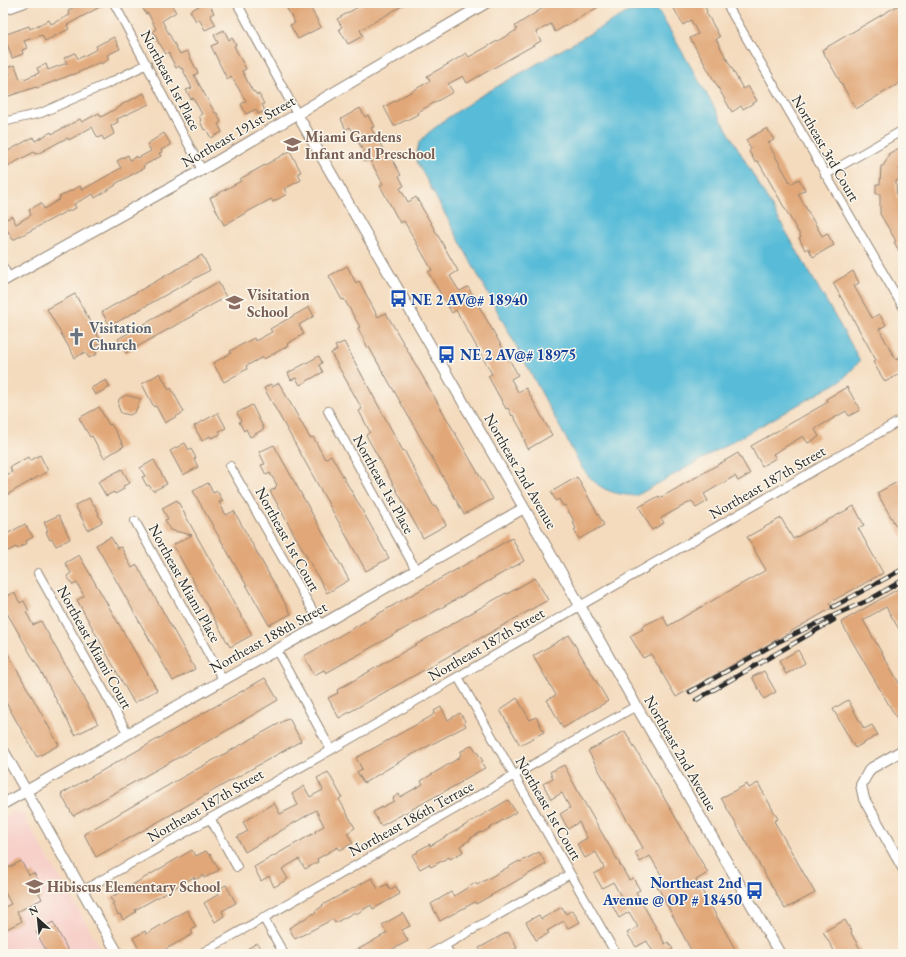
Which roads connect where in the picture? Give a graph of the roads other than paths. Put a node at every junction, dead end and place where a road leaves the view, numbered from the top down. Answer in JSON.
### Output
{"nodes":[{"id":1,"x":25,"y":3,"type":"edge"},
{"id":2,"x":114,"y":3,"type":"edge"},
{"id":3,"x":237,"y":3,"type":"edge"},
{"id":4,"x":486,"y":3,"type":"edge"},
{"id":5,"x":726,"y":3,"type":"edge"},
{"id":6,"x":3,"y":11,"type":"edge"},
{"id":7,"x":147,"y":64,"type":"junction"},
{"id":8,"x":297,"y":114,"type":"junction"},
{"id":9,"x":3,"y":122,"type":"edge"},
{"id":10,"x":903,"y":130,"type":"edge"},
{"id":11,"x":202,"y":170,"type":"junction"},
{"id":12,"x":825,"y":175,"type":"junction"},
{"id":13,"x":3,"y":268,"type":"edge"},
{"id":14,"x":6,"y":280,"type":"edge"},
{"id":15,"x":903,"y":307,"type":"edge"},
{"id":16,"x":328,"y":412,"type":"dead end"},
{"id":17,"x":903,"y":419,"type":"edge"},
{"id":18,"x":230,"y":466,"type":"dead end"},
{"id":19,"x":524,"y":508,"type":"junction"},
{"id":20,"x":135,"y":521,"type":"dead end"},
{"id":21,"x":416,"y":570,"type":"junction"},
{"id":22,"x":38,"y":573,"type":"dead end"},
{"id":23,"x":581,"y":606,"type":"junction"},
{"id":24,"x":320,"y":625,"type":"junction"},
{"id":25,"x":276,"y":649,"type":"junction"},
{"id":26,"x":458,"y":677,"type":"junction"},
{"id":27,"x":223,"y":680,"type":"junction"},
{"id":28,"x":636,"y":706,"type":"junction"},
{"id":29,"x":128,"y":734,"type":"junction"},
{"id":30,"x":3,"y":750,"type":"edge"},
{"id":31,"x":331,"y":750,"type":"junction"},
{"id":32,"x":903,"y":750,"type":"edge"},
{"id":33,"x":515,"y":776,"type":"junction"},
{"id":34,"x":26,"y":791,"type":"junction"},
{"id":35,"x":3,"y":804,"type":"edge"},
{"id":36,"x":210,"y":818,"type":"junction"},
{"id":37,"x":237,"y":868,"type":"dead end"},
{"id":38,"x":903,"y":868,"type":"edge"},
{"id":39,"x":570,"y":874,"type":"junction"},
{"id":40,"x":82,"y":891,"type":"junction"},
{"id":41,"x":263,"y":917,"type":"junction"},
{"id":42,"x":445,"y":946,"type":"junction"},
{"id":43,"x":118,"y":954,"type":"edge"},
{"id":44,"x":200,"y":954,"type":"edge"},
{"id":45,"x":284,"y":954,"type":"edge"},
{"id":46,"x":430,"y":954,"type":"edge"},
{"id":47,"x":450,"y":954,"type":"edge"},
{"id":48,"x":616,"y":954,"type":"edge"},
{"id":49,"x":780,"y":954,"type":"edge"}],
"edges":[{"from":1,"to":6,"type":"street"},
{"from":2,"to":7,"type":"street","name":"Northeast 1st Place"},
{"from":3,"to":8,"type":"street","name":"Northeast 2nd Avenue"},
{"from":4,"to":8,"type":"street","name":"Northeast 191st Street"},
{"from":5,"to":12,"type":"street","name":"Northeast 3rd Court"},
{"from":7,"to":9,"type":"street"},
{"from":7,"to":11,"type":"street","name":"Northeast 1st Place"},
{"from":8,"to":11,"type":"street","name":"Northeast 191st Street"},
{"from":8,"to":19,"type":"street","name":"Northeast 2nd Avenue"},
{"from":10,"to":12,"type":"street"},
{"from":11,"to":14,"type":"street","name":"Northeast 191st Street"},
{"from":12,"to":15,"type":"street","name":"Northeast 3rd Court"},
{"from":13,"to":14,"type":"street"},
{"from":16,"to":21,"type":"street","name":"Northeast 1st Place"},
{"from":17,"to":23,"type":"street","name":"Northeast 187th Street"},
{"from":18,"to":24,"type":"street","name":"Northeast 1st Court"},
{"from":19,"to":21,"type":"street","name":"Northeast 188th Street"},
{"from":19,"to":23,"type":"street","name":"Northeast 2nd Avenue"},
{"from":20,"to":27,"type":"street","name":"Northeast Miami Place"},
{"from":21,"to":24,"type":"street","name":"Northeast 188th Street"},
{"from":22,"to":29,"type":"street","name":"Northeast Miami Court"},
{"from":23,"to":26,"type":"street","name":"Northeast 187th Street"},
{"from":23,"to":28,"type":"street","name":"Northeast 2nd Avenue"},
{"from":24,"to":25,"type":"street","name":"Northeast 188th Street"},
{"from":25,"to":27,"type":"street","name":"Northeast 188th Street"},
{"from":25,"to":31,"type":"street"},
{"from":26,"to":31,"type":"street","name":"Northeast 187th Street"},
{"from":26,"to":33,"type":"street","name":"Northeast 1st Court"},
{"from":27,"to":29,"type":"street","name":"Northeast 188th Street"},
{"from":28,"to":33,"type":"street","name":"Northeast 186th Terrace"},
{"from":28,"to":49,"type":"street","name":"Northeast 2nd Avenue"},
{"from":29,"to":34,"type":"street","name":"Northeast 188th Street"},
{"from":30,"to":34,"type":"street"},
{"from":31,"to":36,"type":"street","name":"Northeast 187th Street"},
{"from":32,"to":38,"type":"street"},
{"from":33,"to":39,"type":"street","name":"Northeast 1st Court"},
{"from":33,"to":41,"type":"street","name":"Northeast 186th Terrace"},
{"from":34,"to":35,"type":"street","name":"Northeast 188th Street"},
{"from":34,"to":40,"type":"street"},
{"from":36,"to":37,"type":"street"},
{"from":36,"to":40,"type":"street","name":"Northeast 187th Street"},
{"from":39,"to":42,"type":"street"},
{"from":39,"to":48,"type":"street","name":"Northeast 1st Court"},
{"from":40,"to":43,"type":"street"},
{"from":41,"to":44,"type":"street","name":"Northeast 186th Terrace"},
{"from":41,"to":45,"type":"street"},
{"from":42,"to":46,"type":"street"},
{"from":42,"to":47,"type":"street"}]}
